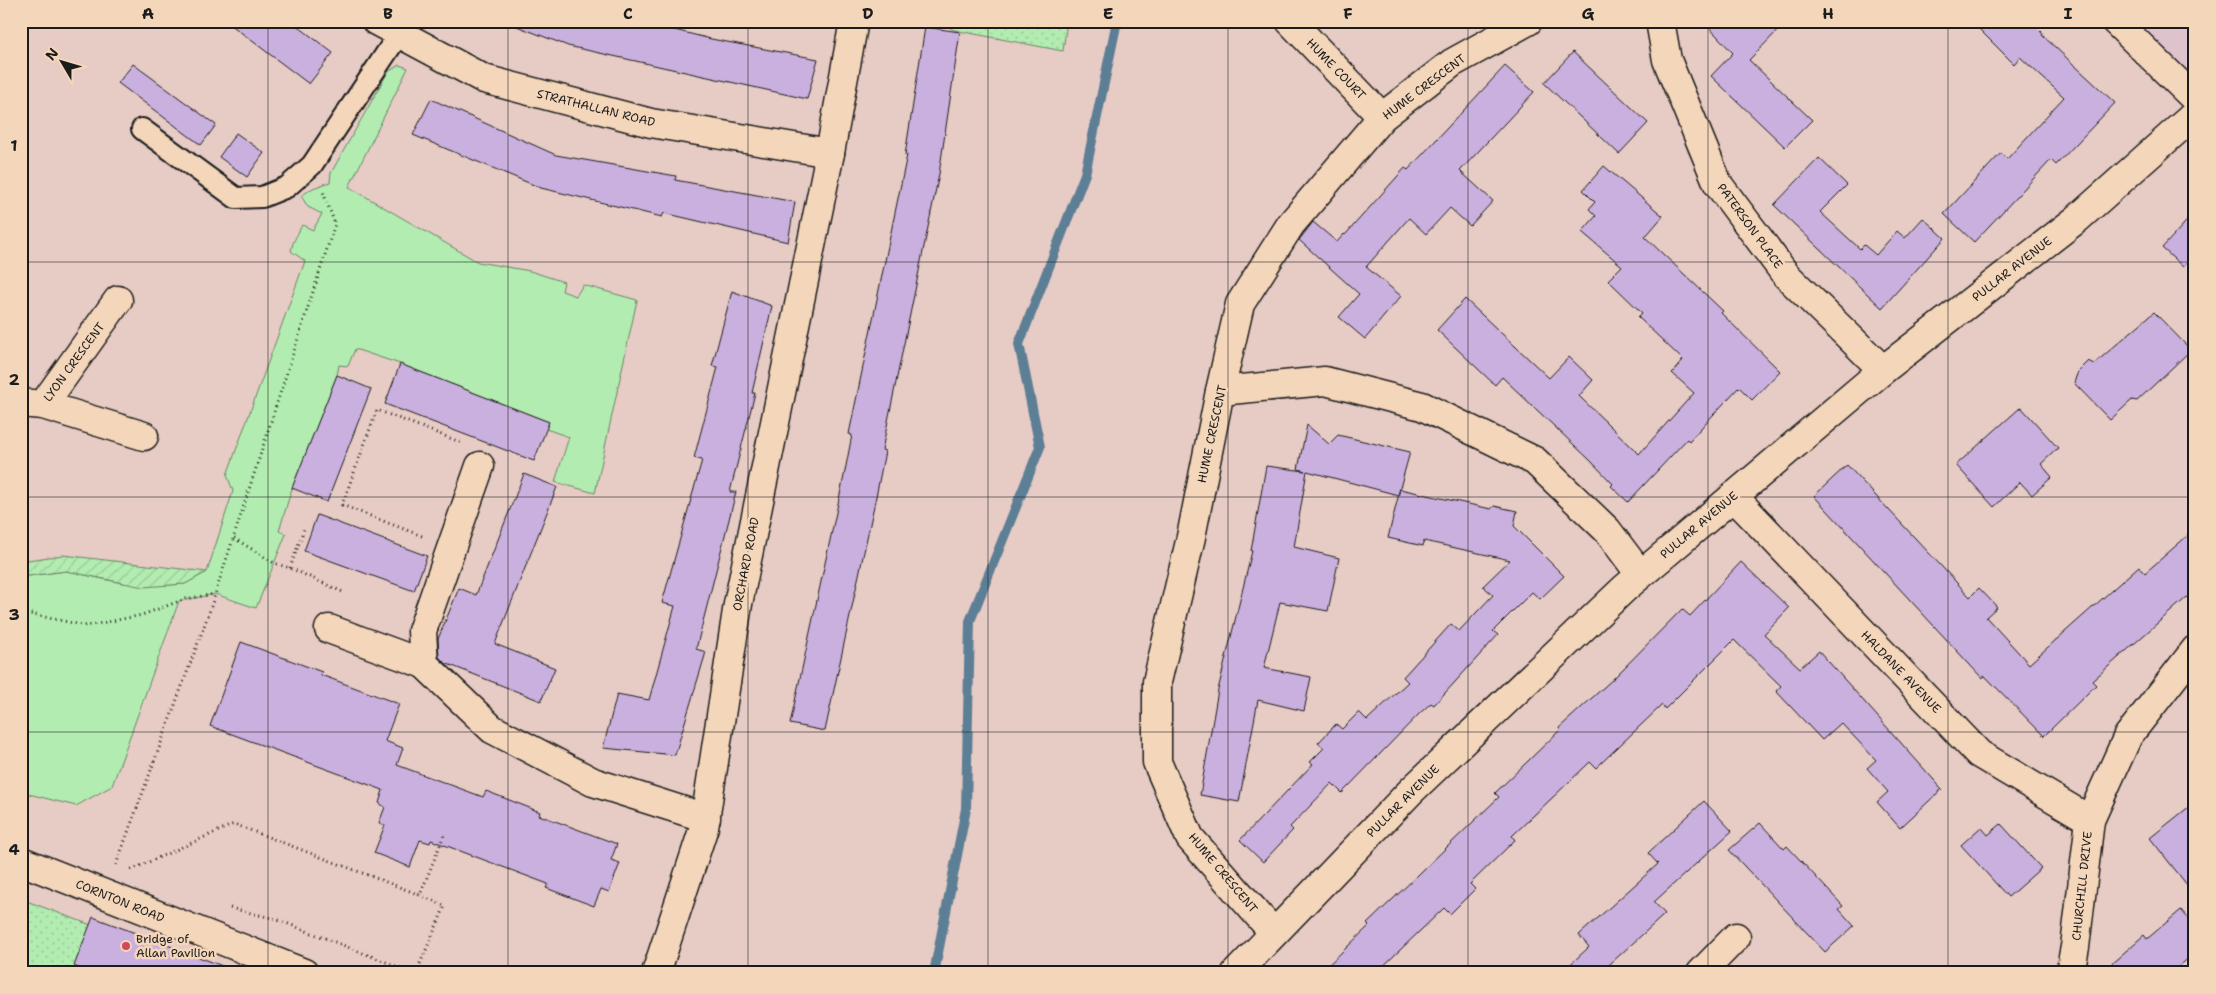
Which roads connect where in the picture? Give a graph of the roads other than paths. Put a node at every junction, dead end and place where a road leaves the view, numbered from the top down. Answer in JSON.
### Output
{"nodes":[{"id":1,"x":854,"y":21,"type":"edge"},
{"id":2,"x":1290,"y":21,"type":"edge"},
{"id":3,"x":1528,"y":21,"type":"edge"},
{"id":4,"x":1660,"y":21,"type":"edge"},
{"id":5,"x":2115,"y":21,"type":"edge"},
{"id":6,"x":388,"y":27,"type":"edge"},
{"id":7,"x":2195,"y":99,"type":"edge"},
{"id":8,"x":2195,"y":114,"type":"edge"},
{"id":9,"x":1382,"y":118,"type":"junction"},
{"id":10,"x":142,"y":128,"type":"dead end"},
{"id":11,"x":830,"y":153,"type":"junction"},
{"id":12,"x":118,"y":300,"type":"dead end"},
{"id":13,"x":1883,"y":370,"type":"junction"},
{"id":14,"x":1220,"y":391,"type":"junction"},
{"id":15,"x":32,"y":404,"type":"edge"},
{"id":16,"x":144,"y":436,"type":"dead end"},
{"id":17,"x":475,"y":456,"type":"road end"},
{"id":18,"x":1733,"y":496,"type":"junction"},
{"id":19,"x":1640,"y":574,"type":"junction"},
{"id":20,"x":329,"y":628,"type":"dead end"},
{"id":21,"x":2195,"y":650,"type":"edge"},
{"id":22,"x":424,"y":664,"type":"junction"},
{"id":23,"x":706,"y":818,"type":"junction"},
{"id":24,"x":2090,"y":820,"type":"junction"},
{"id":25,"x":21,"y":861,"type":"edge"},
{"id":26,"x":1274,"y":932,"type":"junction"},
{"id":27,"x":1736,"y":937,"type":"dead end"},
{"id":28,"x":304,"y":973,"type":"edge"},
{"id":29,"x":656,"y":973,"type":"edge"},
{"id":30,"x":1236,"y":973,"type":"edge"},
{"id":31,"x":1701,"y":973,"type":"edge"},
{"id":32,"x":2070,"y":973,"type":"edge"}],
"edges":[{"from":1,"to":11,"type":"street","name":"ORCHARD ROAD"},
{"from":2,"to":9,"type":"street","name":"HUME COURT"},
{"from":3,"to":9,"type":"street","name":"HUME CRESCENT"},
{"from":4,"to":13,"type":"street","name":"PATERSON PLACE"},
{"from":5,"to":7,"type":"street"},
{"from":6,"to":10,"type":"lane"},
{"from":6,"to":11,"type":"street","name":"STRATHALLAN ROAD"},
{"from":8,"to":13,"type":"street","name":"PULLAR AVENUE"},
{"from":9,"to":14,"type":"street","name":"HUME CRESCENT"},
{"from":11,"to":23,"type":"street","name":"ORCHARD ROAD"},
{"from":12,"to":15,"type":"street","name":"LYON CRESCENT"},
{"from":13,"to":18,"type":"street","name":"PULLAR AVENUE"},
{"from":14,"to":19,"type":"street"},
{"from":14,"to":26,"type":"street","name":"HUME CRESCENT"},
{"from":15,"to":16,"type":"street"},
{"from":17,"to":22,"type":"street"},
{"from":18,"to":19,"type":"street","name":"PULLAR AVENUE"},
{"from":18,"to":24,"type":"street","name":"HALDANE AVENUE"},
{"from":19,"to":26,"type":"street","name":"PULLAR AVENUE"},
{"from":20,"to":22,"type":"street"},
{"from":21,"to":24,"type":"street","name":"CHURCHILL DRIVE"},
{"from":22,"to":23,"type":"street"},
{"from":23,"to":29,"type":"street","name":"ORCHARD ROAD"},
{"from":24,"to":32,"type":"street","name":"CHURCHILL DRIVE"},
{"from":25,"to":28,"type":"street","name":"CORNTON ROAD"},
{"from":26,"to":30,"type":"street","name":"PULLAR AVENUE"},
{"from":27,"to":31,"type":"street"}]}
